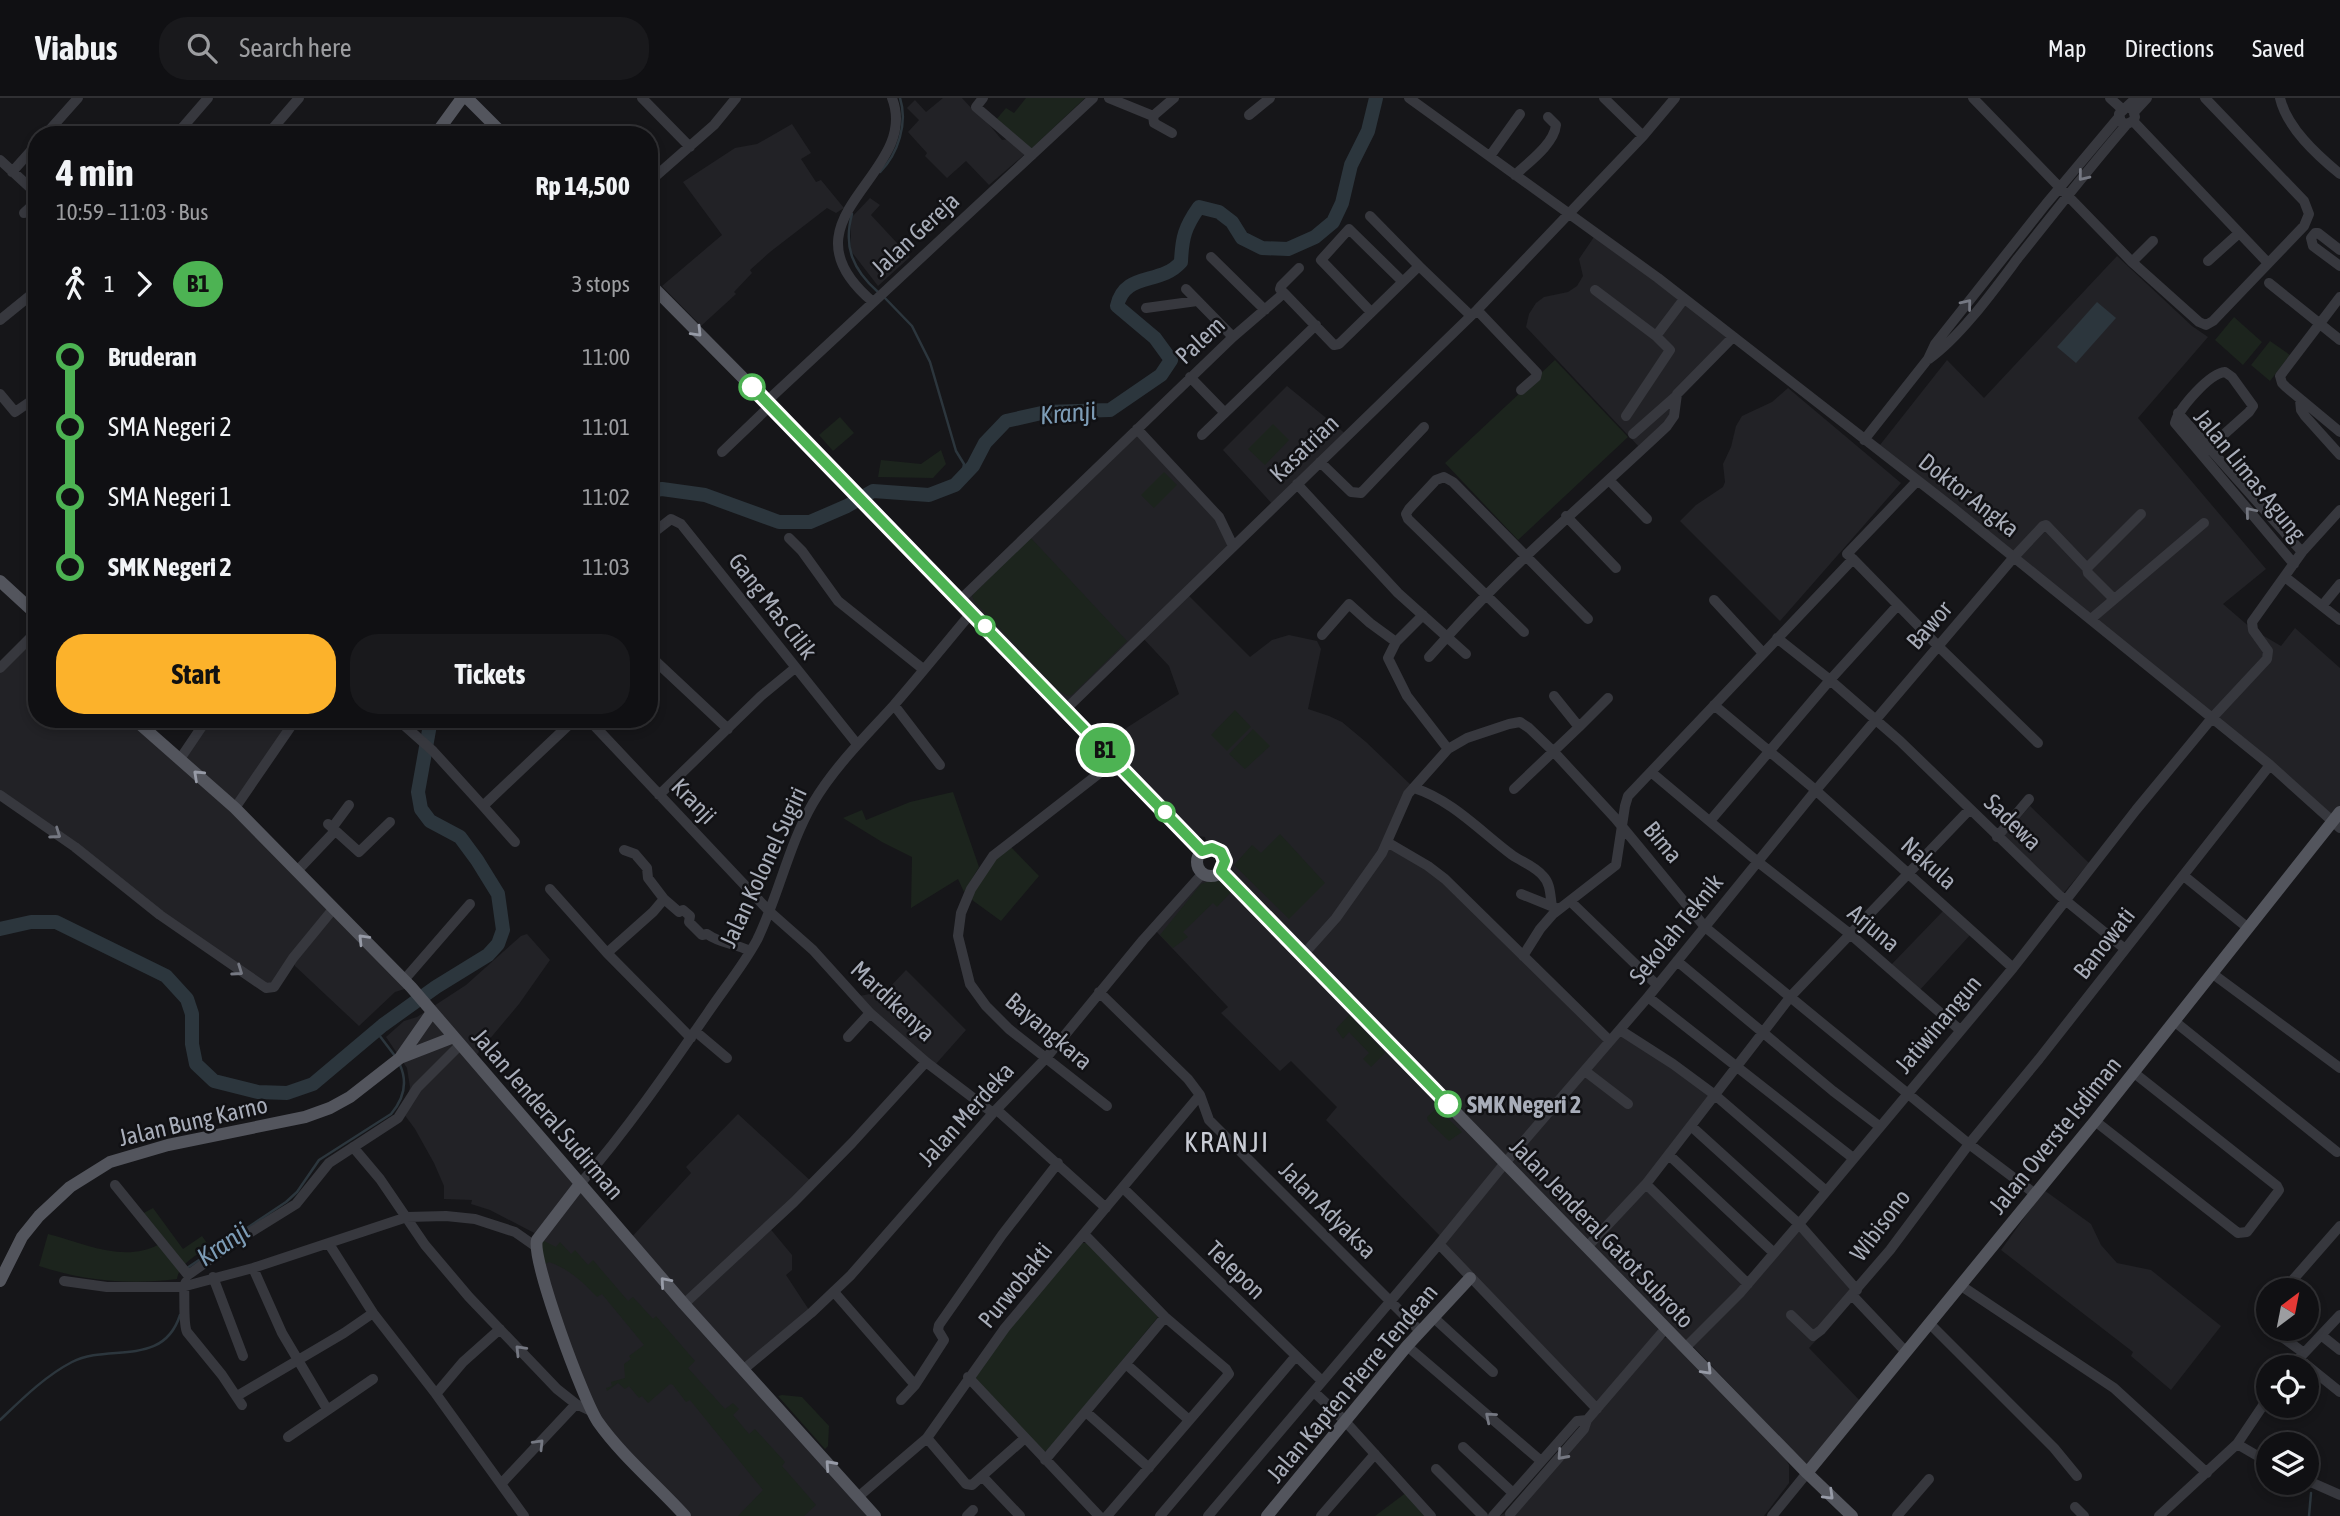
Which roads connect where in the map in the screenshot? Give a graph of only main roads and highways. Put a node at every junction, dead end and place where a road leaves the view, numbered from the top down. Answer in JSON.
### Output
{"nodes":[{"id":1,"x":462,"y":98,"type":"edge"},
{"id":2,"x":467,"y":98,"type":"edge"},
{"id":3,"x":442,"y":126,"type":"edge"},
{"id":4,"x":495,"y":126,"type":"edge"},
{"id":5,"x":658,"y":292,"type":"edge"},
{"id":6,"x":0,"y":581,"type":"edge"},
{"id":7,"x":28,"y":607,"type":"edge"},
{"id":8,"x":144,"y":728,"type":"edge"},
{"id":9,"x":155,"y":728,"type":"edge"},
{"id":10,"x":177,"y":756,"type":"junction"},
{"id":11,"x":2337,"y":821,"type":"edge"},
{"id":12,"x":1202,"y":851,"type":"junction"},
{"id":13,"x":1221,"y":871,"type":"junction"},
{"id":14,"x":430,"y":1010,"type":"junction"},
{"id":15,"x":457,"y":1041,"type":"junction"},
{"id":16,"x":397,"y":1061,"type":"junction"},
{"id":17,"x":580,"y":1184,"type":"junction"},
{"id":18,"x":1470,"y":1278,"type":"road end"},
{"id":19,"x":0,"y":1281,"type":"edge"},
{"id":20,"x":1807,"y":1473,"type":"junction"},
{"id":21,"x":685,"y":1516,"type":"edge"},
{"id":22,"x":875,"y":1516,"type":"edge"},
{"id":23,"x":1267,"y":1516,"type":"edge"},
{"id":24,"x":1852,"y":1516,"type":"edge"}],
"edges":[{"from":1,"to":3,"type":"main road"},
{"from":2,"to":4,"type":"main road"},
{"from":5,"to":12,"type":"main road","one_way":true},
{"from":6,"to":7,"type":"main road"},
{"from":8,"to":10,"type":"main road","name":"Jalan Jenderal Sudirman"},
{"from":9,"to":10,"type":"main road","name":"Jalan Jenderal Sudirman"},
{"from":14,"to":10,"type":"main road","name":"Jalan Jenderal Sudirman","one_way":true},
{"from":11,"to":20,"type":"main road","name":"Jalan Overste Isdiman"},
{"from":12,"to":13,"type":"main road"},
{"from":12,"to":13,"type":"main road"},
{"from":13,"to":20,"type":"main road","name":"Jalan Jenderal Gatot Subroto","one_way":true},
{"from":14,"to":15,"type":"main road","name":"Jalan Jenderal Sudirman"},
{"from":14,"to":16,"type":"main road"},
{"from":15,"to":16,"type":"main road"},
{"from":15,"to":17,"type":"main road","name":"Jalan Jenderal Sudirman"},
{"from":16,"to":19,"type":"main road","name":"Jalan Bung Karno"},
{"from":17,"to":21,"type":"main road"},
{"from":22,"to":17,"type":"main road","name":"Jalan Jenderal Sudirman","one_way":true},
{"from":18,"to":23,"type":"main road","name":"Jalan Kapten Pierre Tendean"},
{"from":20,"to":24,"type":"main road","name":"Jalan Jenderal Gatot Subroto","one_way":true}]}
